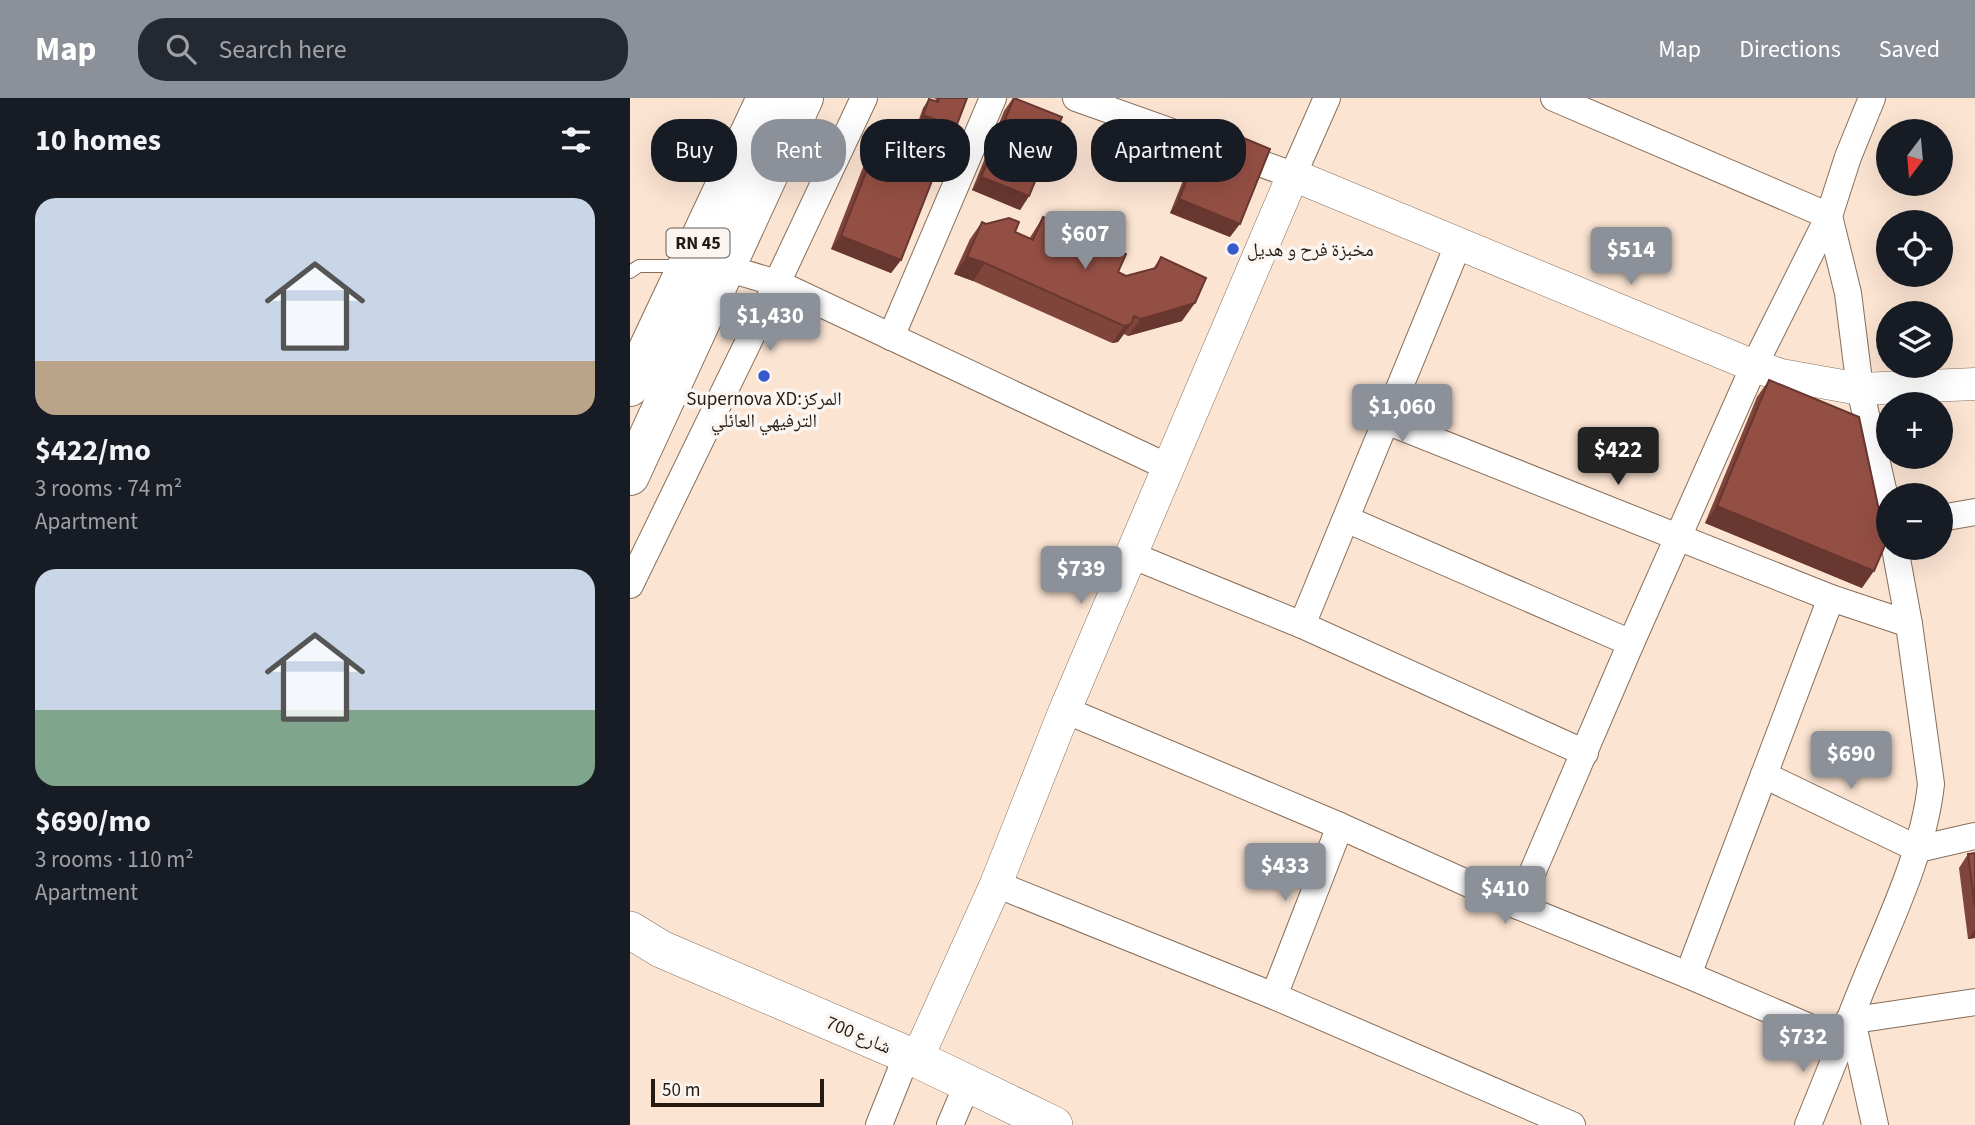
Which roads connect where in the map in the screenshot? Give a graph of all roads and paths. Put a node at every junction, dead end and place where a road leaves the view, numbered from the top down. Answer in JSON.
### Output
{"nodes":[{"id":1,"x":766,"y":98,"type":"edge"},
{"id":2,"x":804,"y":98,"type":"edge"},
{"id":3,"x":864,"y":98,"type":"edge"},
{"id":4,"x":993,"y":98,"type":"edge"},
{"id":5,"x":1076,"y":98,"type":"edge"},
{"id":6,"x":1327,"y":98,"type":"edge"},
{"id":7,"x":1554,"y":98,"type":"edge"},
{"id":8,"x":1872,"y":98,"type":"edge"},
{"id":9,"x":1293,"y":175,"type":"junction"},
{"id":10,"x":1829,"y":216,"type":"junction"},
{"id":11,"x":1458,"y":245,"type":"junction"},
{"id":12,"x":689,"y":263,"type":"junction"},
{"id":13,"x":726,"y":268,"type":"junction"},
{"id":14,"x":630,"y":272,"type":"edge"},
{"id":15,"x":778,"y":284,"type":"junction"},
{"id":16,"x":891,"y":337,"type":"junction"},
{"id":17,"x":1754,"y":366,"type":"junction"},
{"id":18,"x":1975,"y":384,"type":"edge"},
{"id":19,"x":630,"y":387,"type":"edge"},
{"id":20,"x":1860,"y":389,"type":"junction"},
{"id":21,"x":1386,"y":421,"type":"junction"},
{"id":22,"x":1170,"y":468,"type":"junction"},
{"id":23,"x":630,"y":476,"type":"edge"},
{"id":24,"x":1882,"y":483,"type":"edge"},
{"id":25,"x":1975,"y":512,"type":"edge"},
{"id":26,"x":1953,"y":516,"type":"edge"},
{"id":27,"x":1346,"y":519,"type":"junction"},
{"id":28,"x":1678,"y":536,"type":"junction"},
{"id":29,"x":1131,"y":555,"type":"junction"},
{"id":30,"x":1897,"y":560,"type":"edge"},
{"id":31,"x":630,"y":586,"type":"edge"},
{"id":32,"x":1831,"y":598,"type":"junction"},
{"id":33,"x":1909,"y":624,"type":"junction"},
{"id":34,"x":1302,"y":625,"type":"junction"},
{"id":35,"x":1631,"y":643,"type":"junction"},
{"id":36,"x":1065,"y":710,"type":"junction"},
{"id":37,"x":1585,"y":753,"type":"junction"},
{"id":38,"x":1764,"y":775,"type":"junction"},
{"id":39,"x":1340,"y":826,"type":"junction"},
{"id":40,"x":1975,"y":836,"type":"edge"},
{"id":41,"x":1918,"y":849,"type":"junction"},
{"id":42,"x":996,"y":884,"type":"junction"},
{"id":43,"x":1518,"y":906,"type":"junction"},
{"id":44,"x":630,"y":930,"type":"edge"},
{"id":45,"x":646,"y":947,"type":"edge"},
{"id":46,"x":1688,"y":975,"type":"junction"},
{"id":47,"x":1274,"y":996,"type":"junction"},
{"id":48,"x":1975,"y":1002,"type":"edge"},
{"id":49,"x":1847,"y":1027,"type":"junction"},
{"id":50,"x":912,"y":1057,"type":"junction"},
{"id":51,"x":967,"y":1085,"type":"junction"},
{"id":52,"x":879,"y":1125,"type":"edge"},
{"id":53,"x":950,"y":1125,"type":"edge"},
{"id":54,"x":1054,"y":1125,"type":"edge"},
{"id":55,"x":1572,"y":1125,"type":"edge"},
{"id":56,"x":1808,"y":1125,"type":"edge"},
{"id":57,"x":1875,"y":1125,"type":"edge"}],
"edges":[{"from":1,"to":12,"type":"main road","number":"RN 45"},
{"from":2,"to":13,"type":"main road","number":"RN 45"},
{"from":3,"to":15,"type":"street"},
{"from":4,"to":16,"type":"street"},
{"from":5,"to":9,"type":"street"},
{"from":6,"to":9,"type":"street"},
{"from":7,"to":10,"type":"street"},
{"from":8,"to":10,"type":"street"},
{"from":9,"to":11,"type":"street"},
{"from":9,"to":22,"type":"street"},
{"from":10,"to":17,"type":"street"},
{"from":10,"to":20,"type":"street"},
{"from":11,"to":17,"type":"street"},
{"from":11,"to":21,"type":"street"},
{"from":12,"to":14,"type":"lane"},
{"from":12,"to":19,"type":"main road","number":"RN 45"},
{"from":13,"to":15,"type":"street"},
{"from":13,"to":23,"type":"main road","number":"RN 45"},
{"from":15,"to":16,"type":"street"},
{"from":15,"to":31,"type":"street"},
{"from":16,"to":22,"type":"street"},
{"from":17,"to":20,"type":"street"},
{"from":17,"to":28,"type":"street"},
{"from":18,"to":20,"type":"street"},
{"from":20,"to":24,"type":"street"},
{"from":21,"to":27,"type":"street"},
{"from":21,"to":28,"type":"street"},
{"from":22,"to":29,"type":"street"},
{"from":25,"to":26,"type":"street"},
{"from":27,"to":34,"type":"street"},
{"from":27,"to":35,"type":"street"},
{"from":28,"to":32,"type":"street"},
{"from":28,"to":35,"type":"street"},
{"from":29,"to":34,"type":"street"},
{"from":29,"to":36,"type":"street"},
{"from":30,"to":33,"type":"street"},
{"from":32,"to":33,"type":"street"},
{"from":32,"to":38,"type":"street"},
{"from":33,"to":41,"type":"street"},
{"from":34,"to":37,"type":"street"},
{"from":35,"to":37,"type":"street"},
{"from":36,"to":39,"type":"street"},
{"from":36,"to":42,"type":"street"},
{"from":37,"to":43,"type":"street"},
{"from":38,"to":41,"type":"street"},
{"from":38,"to":46,"type":"street"},
{"from":39,"to":43,"type":"street"},
{"from":39,"to":47,"type":"street"},
{"from":40,"to":41,"type":"street"},
{"from":41,"to":49,"type":"street"},
{"from":42,"to":47,"type":"street"},
{"from":42,"to":50,"type":"street"},
{"from":43,"to":46,"type":"street"},
{"from":44,"to":45,"type":"main road","name":"شارع 700"},
{"from":45,"to":50,"type":"main road","name":"شارع 700"},
{"from":46,"to":49,"type":"street"},
{"from":47,"to":55,"type":"street"},
{"from":48,"to":49,"type":"street"},
{"from":49,"to":56,"type":"street"},
{"from":49,"to":57,"type":"street"},
{"from":50,"to":51,"type":"main road","name":"شارع 700"},
{"from":50,"to":52,"type":"street"},
{"from":51,"to":53,"type":"street"},
{"from":51,"to":54,"type":"main road","name":"شارع 700"}]}
